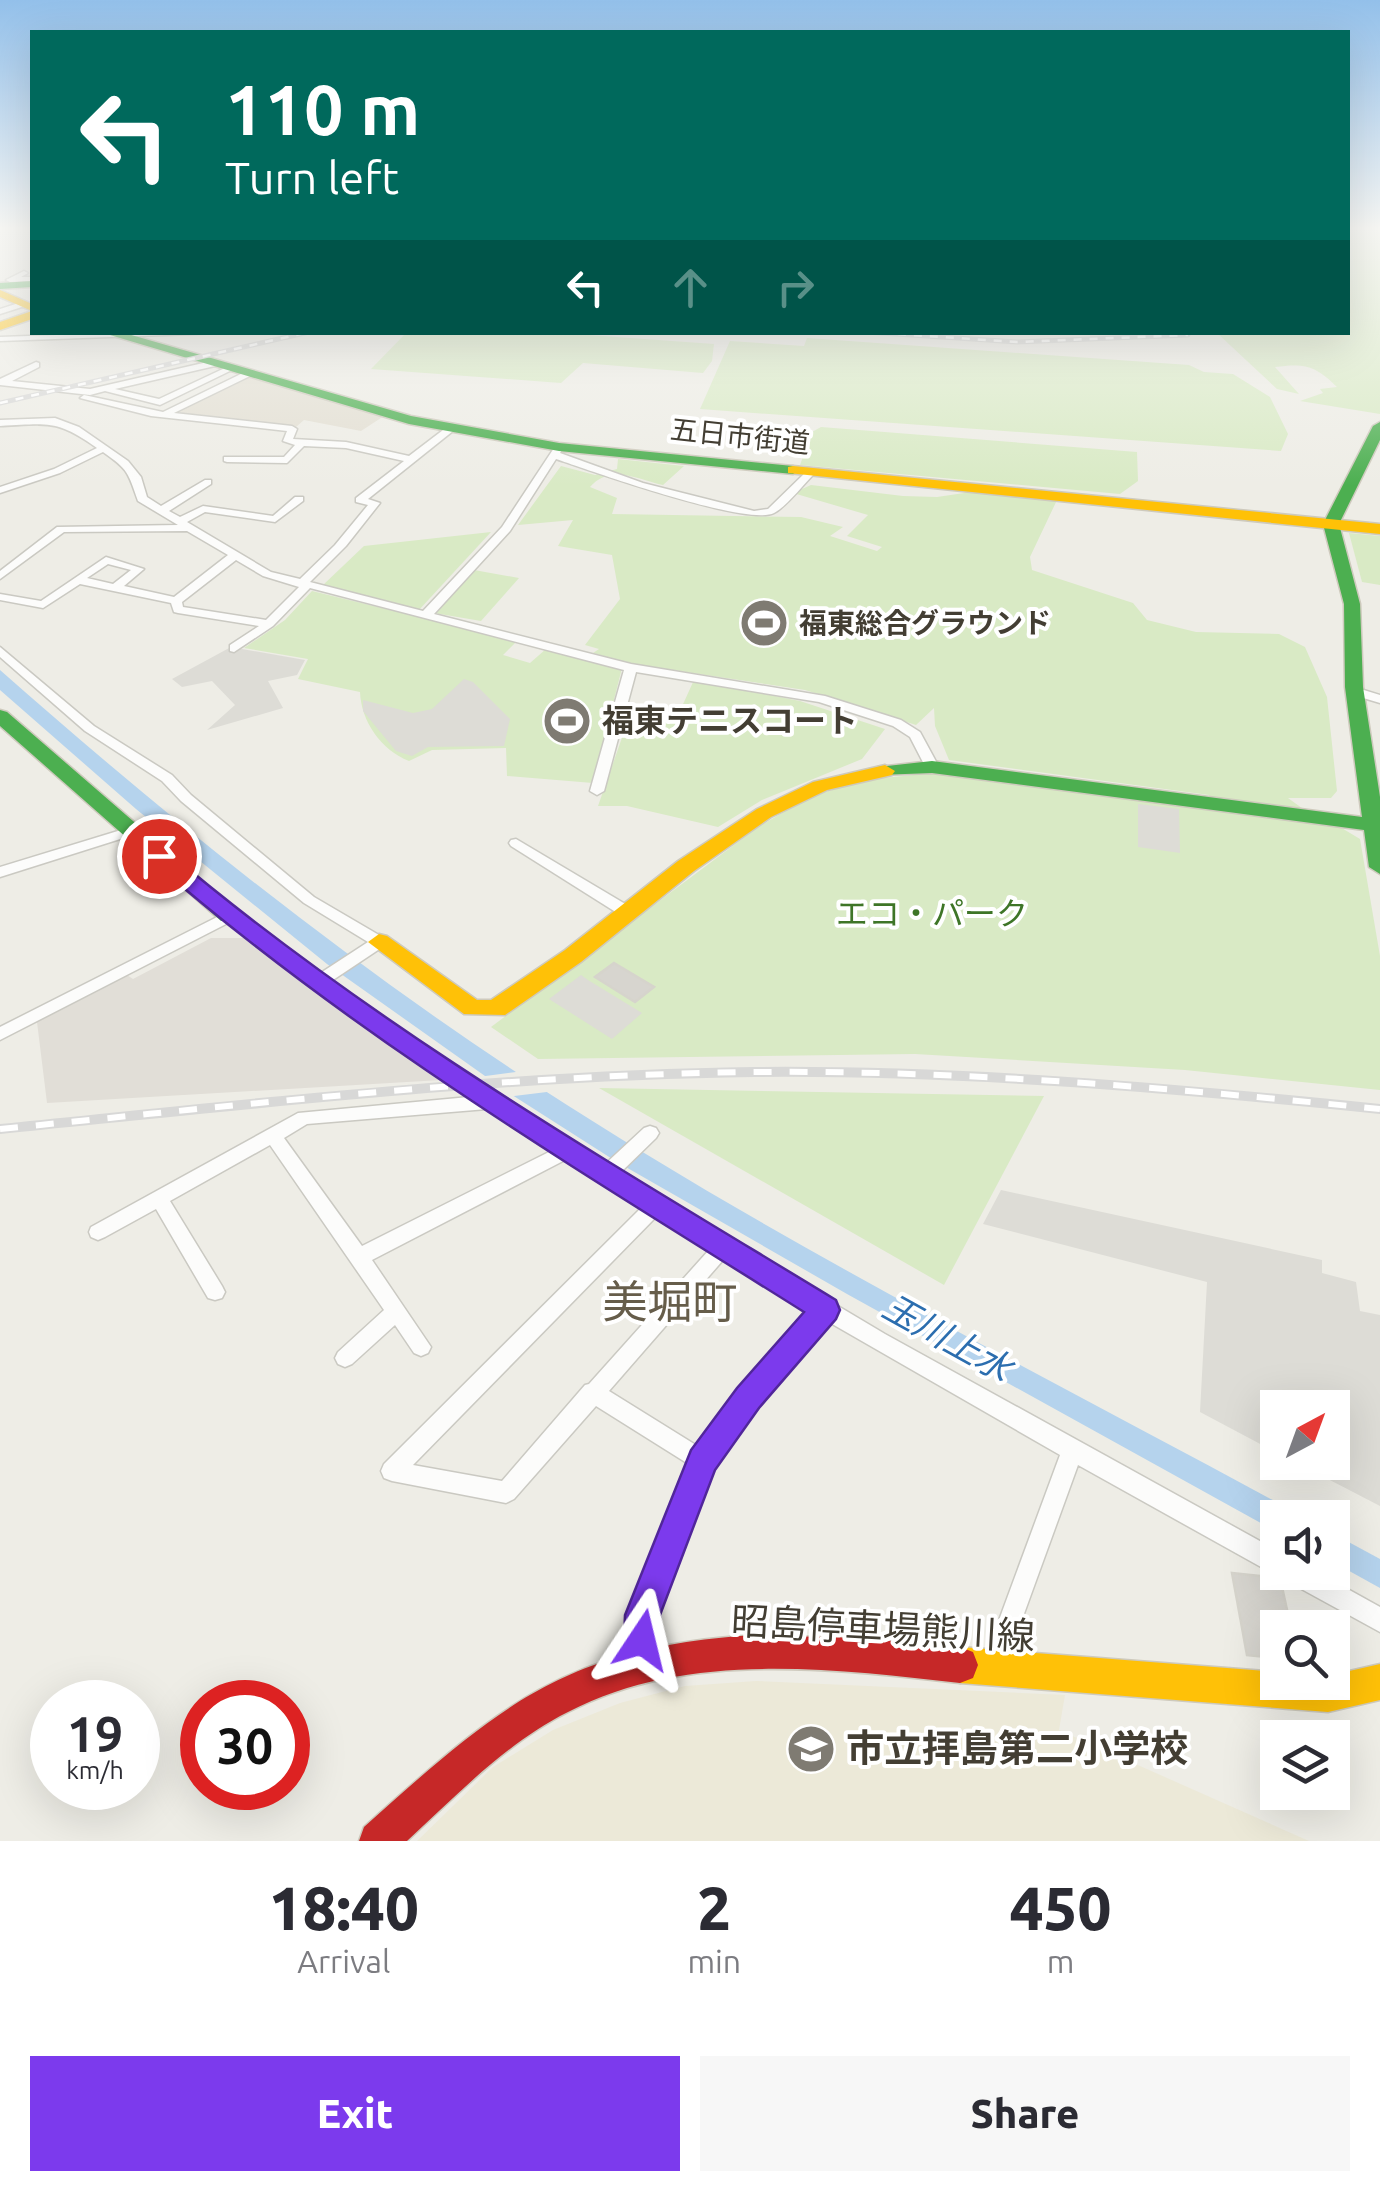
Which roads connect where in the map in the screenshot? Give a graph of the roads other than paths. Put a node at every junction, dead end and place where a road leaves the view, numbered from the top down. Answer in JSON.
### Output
{"nodes":[{"id":1,"x":90,"y":335,"type":"edge"},
{"id":2,"x":116,"y":335,"type":"edge"},
{"id":3,"x":208,"y":335,"type":"edge"},
{"id":4,"x":0,"y":339,"type":"edge"},
{"id":5,"x":172,"y":351,"type":"junction"},
{"id":6,"x":36,"y":364,"type":"dead end"},
{"id":7,"x":229,"y":369,"type":"junction"},
{"id":8,"x":2,"y":382,"type":"edge"},
{"id":9,"x":104,"y":389,"type":"junction"},
{"id":10,"x":87,"y":395,"type":"junction"},
{"id":11,"x":165,"y":414,"type":"junction"},
{"id":12,"x":55,"y":421,"type":"junction"},
{"id":13,"x":0,"y":423,"type":"edge"},
{"id":14,"x":1380,"y":426,"type":"edge"},
{"id":15,"x":450,"y":429,"type":"junction"},
{"id":16,"x":302,"y":442,"type":"junction"},
{"id":17,"x":104,"y":448,"type":"junction"},
{"id":18,"x":557,"y":451,"type":"junction"},
{"id":19,"x":227,"y":459,"type":"dead end"},
{"id":20,"x":408,"y":459,"type":"junction"},
{"id":21,"x":810,"y":473,"type":"junction"},
{"id":22,"x":208,"y":482,"type":"dead end"},
{"id":23,"x":0,"y":490,"type":"edge"},
{"id":24,"x":299,"y":498,"type":"dead end"},
{"id":25,"x":161,"y":511,"type":"junction"},
{"id":26,"x":1331,"y":524,"type":"junction"},
{"id":27,"x":182,"y":525,"type":"junction"},
{"id":28,"x":1380,"y":529,"type":"edge"},
{"id":29,"x":234,"y":556,"type":"junction"},
{"id":30,"x":0,"y":576,"type":"edge"},
{"id":31,"x":79,"y":580,"type":"junction"},
{"id":32,"x":303,"y":586,"type":"junction"},
{"id":33,"x":115,"y":588,"type":"junction"},
{"id":34,"x":0,"y":597,"type":"edge"},
{"id":35,"x":176,"y":602,"type":"junction"},
{"id":36,"x":426,"y":615,"type":"junction"},
{"id":37,"x":269,"y":624,"type":"junction"},
{"id":38,"x":234,"y":648,"type":"dead end"},
{"id":39,"x":0,"y":650,"type":"edge"},
{"id":40,"x":631,"y":668,"type":"junction"},
{"id":41,"x":1354,"y":691,"type":"junction"},
{"id":42,"x":1380,"y":699,"type":"edge"},
{"id":43,"x":0,"y":716,"type":"edge"},
{"id":44,"x":932,"y":767,"type":"junction"},
{"id":45,"x":597,"y":791,"type":"dead end"},
{"id":46,"x":1376,"y":825,"type":"edge"},
{"id":47,"x":131,"y":832,"type":"junction"},
{"id":48,"x":516,"y":843,"type":"dead end"},
{"id":49,"x":1380,"y":867,"type":"edge"},
{"id":50,"x":0,"y":872,"type":"edge"},
{"id":51,"x":628,"y":912,"type":"junction"},
{"id":52,"x":229,"y":916,"type":"junction"},
{"id":53,"x":374,"y":945,"type":"junction"},
{"id":54,"x":327,"y":976,"type":"junction"},
{"id":55,"x":0,"y":1034,"type":"edge"},
{"id":56,"x":489,"y":1102,"type":"junction"},
{"id":57,"x":650,"y":1133,"type":"dead end"},
{"id":58,"x":272,"y":1135,"type":"junction"},
{"id":59,"x":566,"y":1151,"type":"junction"},
{"id":60,"x":606,"y":1175,"type":"junction"},
{"id":61,"x":158,"y":1198,"type":"junction"},
{"id":62,"x":656,"y":1205,"type":"junction"},
{"id":63,"x":98,"y":1232,"type":"dead end"},
{"id":64,"x":724,"y":1246,"type":"junction"},
{"id":65,"x":358,"y":1257,"type":"junction"},
{"id":66,"x":215,"y":1292,"type":"dead end"},
{"id":67,"x":825,"y":1310,"type":"junction"},
{"id":68,"x":397,"y":1311,"type":"junction"},
{"id":69,"x":421,"y":1347,"type":"dead end"},
{"id":70,"x":345,"y":1358,"type":"dead end"},
{"id":71,"x":592,"y":1392,"type":"junction"},
{"id":72,"x":1072,"y":1452,"type":"junction"},
{"id":73,"x":702,"y":1461,"type":"junction"},
{"id":74,"x":1260,"y":1554,"type":"edge"},
{"id":75,"x":1326,"y":1590,"type":"edge"},
{"id":76,"x":1380,"y":1620,"type":"edge"},
{"id":77,"x":642,"y":1666,"type":"junction"},
{"id":78,"x":993,"y":1669,"type":"junction"},
{"id":79,"x":1380,"y":1682,"type":"edge"},
{"id":80,"x":378,"y":1841,"type":"edge"}],
"edges":[{"from":1,"to":4,"type":"street"},
{"from":2,"to":5,"type":"main road","name":"五日市街道"},
{"from":3,"to":5,"type":"street"},
{"from":5,"to":7,"type":"main road","name":"五日市街道"},
{"from":6,"to":8,"type":"street"},
{"from":7,"to":9,"type":"street"},
{"from":7,"to":9,"type":"street"},
{"from":7,"to":11,"type":"street"},
{"from":7,"to":15,"type":"main road","name":"五日市街道"},
{"from":8,"to":10,"type":"street"},
{"from":9,"to":10,"type":"street"},
{"from":10,"to":11,"type":"street"},
{"from":10,"to":12,"type":"street"},
{"from":11,"to":16,"type":"street"},
{"from":12,"to":13,"type":"street"},
{"from":12,"to":17,"type":"street"},
{"from":14,"to":26,"type":"main road"},
{"from":15,"to":18,"type":"main road","name":"五日市街道"},
{"from":15,"to":20,"type":"street"},
{"from":16,"to":19,"type":"street"},
{"from":16,"to":20,"type":"street"},
{"from":17,"to":23,"type":"street"},
{"from":17,"to":25,"type":"street"},
{"from":18,"to":21,"type":"main road","name":"五日市街道"},
{"from":18,"to":21,"type":"street"},
{"from":18,"to":36,"type":"street"},
{"from":20,"to":32,"type":"street"},
{"from":21,"to":26,"type":"main road","name":"五日市街道"},
{"from":22,"to":25,"type":"street"},
{"from":24,"to":27,"type":"street"},
{"from":25,"to":27,"type":"street"},
{"from":26,"to":28,"type":"main road","name":"五日市街道"},
{"from":26,"to":41,"type":"main road"},
{"from":27,"to":29,"type":"street"},
{"from":27,"to":30,"type":"street"},
{"from":29,"to":32,"type":"street"},
{"from":29,"to":35,"type":"street"},
{"from":31,"to":33,"type":"street"},
{"from":31,"to":33,"type":"street"},
{"from":31,"to":34,"type":"street"},
{"from":32,"to":36,"type":"street"},
{"from":32,"to":37,"type":"street"},
{"from":33,"to":35,"type":"street"},
{"from":35,"to":37,"type":"street"},
{"from":36,"to":40,"type":"street"},
{"from":37,"to":38,"type":"street"},
{"from":39,"to":53,"type":"street"},
{"from":40,"to":44,"type":"street"},
{"from":40,"to":45,"type":"street"},
{"from":41,"to":42,"type":"street"},
{"from":41,"to":46,"type":"main road"},
{"from":43,"to":47,"type":"main road"},
{"from":44,"to":46,"type":"main road"},
{"from":44,"to":51,"type":"main road"},
{"from":46,"to":49,"type":"main road"},
{"from":47,"to":50,"type":"street"},
{"from":47,"to":52,"type":"main road"},
{"from":48,"to":51,"type":"street"},
{"from":51,"to":53,"type":"main road"},
{"from":52,"to":54,"type":"street"},
{"from":52,"to":55,"type":"street"},
{"from":53,"to":54,"type":"street"},
{"from":54,"to":56,"type":"street"},
{"from":56,"to":58,"type":"street"},
{"from":56,"to":59,"type":"street"},
{"from":57,"to":60,"type":"street"},
{"from":58,"to":61,"type":"street"},
{"from":58,"to":65,"type":"street"},
{"from":59,"to":60,"type":"street"},
{"from":59,"to":65,"type":"street"},
{"from":60,"to":62,"type":"street"},
{"from":61,"to":63,"type":"street"},
{"from":61,"to":66,"type":"street"},
{"from":62,"to":64,"type":"street"},
{"from":62,"to":71,"type":"street"},
{"from":64,"to":67,"type":"street"},
{"from":64,"to":71,"type":"street"},
{"from":65,"to":68,"type":"street"},
{"from":67,"to":72,"type":"street"},
{"from":67,"to":73,"type":"street"},
{"from":68,"to":69,"type":"street"},
{"from":68,"to":70,"type":"street"},
{"from":71,"to":73,"type":"street"},
{"from":72,"to":74,"type":"street"},
{"from":72,"to":78,"type":"street"},
{"from":73,"to":77,"type":"street"},
{"from":75,"to":76,"type":"street"},
{"from":77,"to":78,"type":"main road","name":"昭島停車場熊川線"},
{"from":77,"to":80,"type":"main road","name":"昭島停車場熊川線"},
{"from":78,"to":79,"type":"main road","name":"昭島停車場熊川線"}]}
